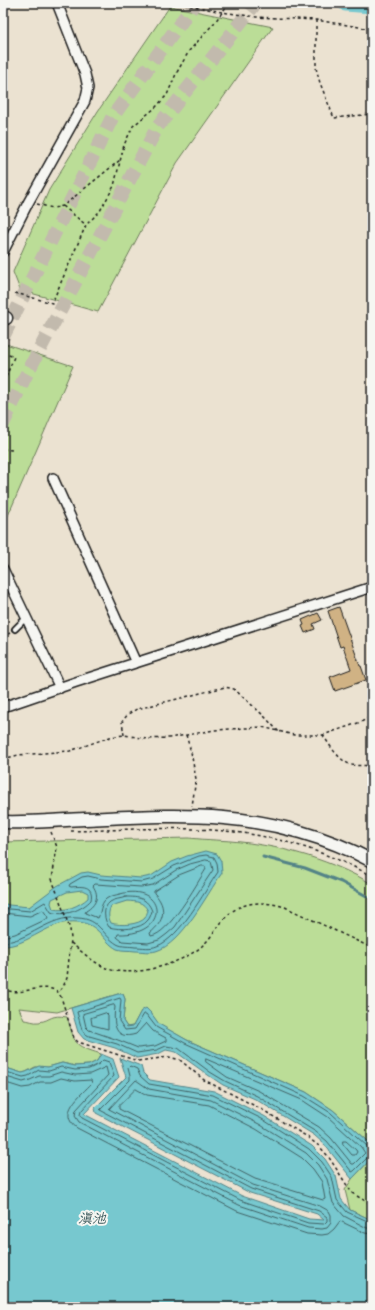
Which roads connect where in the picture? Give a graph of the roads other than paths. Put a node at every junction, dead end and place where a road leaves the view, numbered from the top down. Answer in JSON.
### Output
{"nodes":[{"id":1,"x":59,"y":7,"type":"edge"},
{"id":2,"x":3,"y":252,"type":"edge"},
{"id":3,"x":53,"y":478,"type":"dead end"},
{"id":4,"x":3,"y":569,"type":"edge"},
{"id":5,"x":372,"y":587,"type":"edge"},
{"id":6,"x":26,"y":618,"type":"junction"},
{"id":7,"x":16,"y":629,"type":"dead end"},
{"id":8,"x":136,"y":663,"type":"junction"},
{"id":9,"x":60,"y":688,"type":"junction"},
{"id":10,"x":3,"y":707,"type":"edge"},
{"id":11,"x":3,"y":822,"type":"edge"},
{"id":12,"x":372,"y":861,"type":"edge"}],
"edges":[{"from":1,"to":2,"type":"street"},
{"from":3,"to":8,"type":"street"},
{"from":4,"to":6,"type":"street"},
{"from":5,"to":8,"type":"street"},
{"from":6,"to":7,"type":"lane"},
{"from":6,"to":9,"type":"street"},
{"from":8,"to":9,"type":"street"},
{"from":9,"to":10,"type":"street"},
{"from":11,"to":12,"type":"street"}]}
